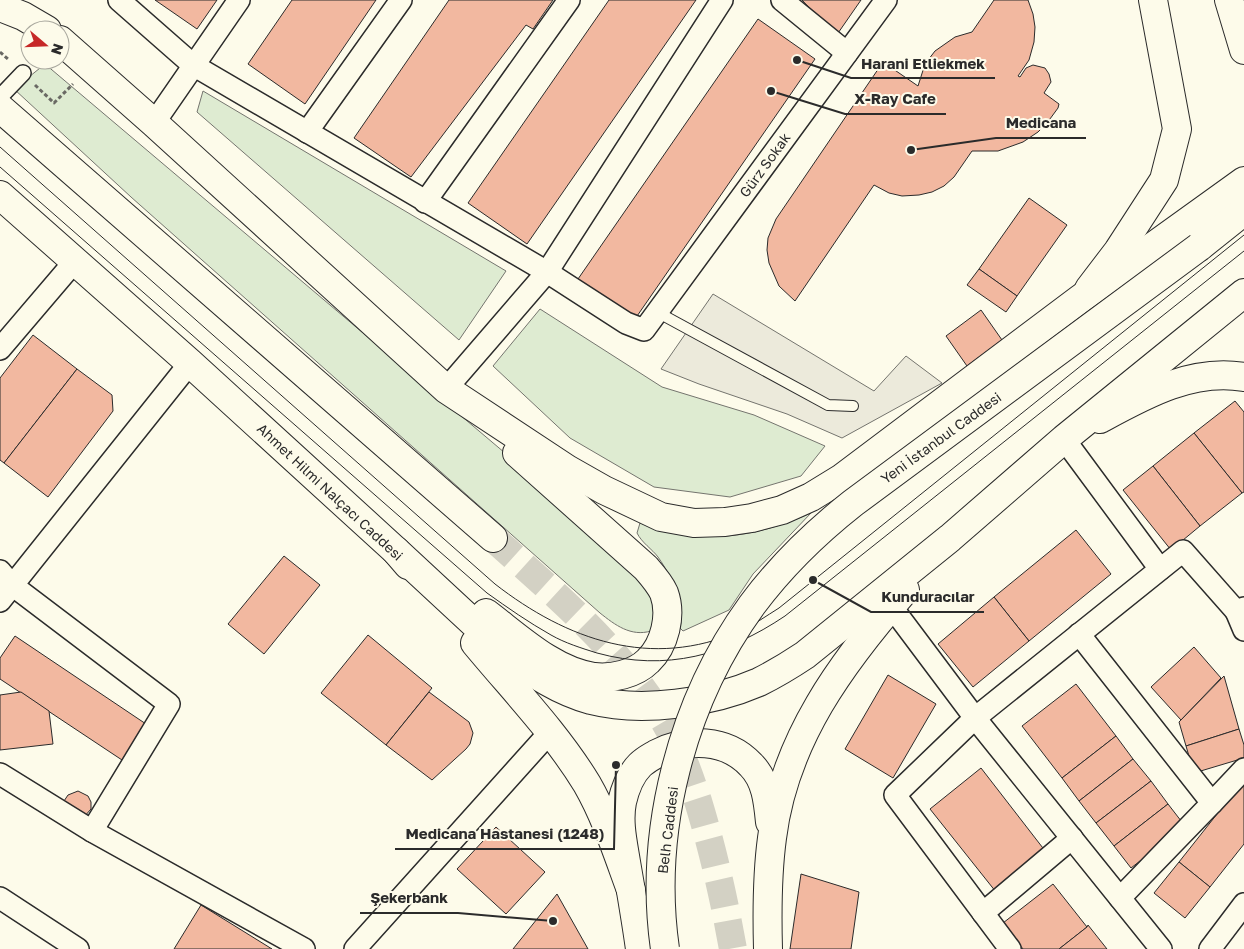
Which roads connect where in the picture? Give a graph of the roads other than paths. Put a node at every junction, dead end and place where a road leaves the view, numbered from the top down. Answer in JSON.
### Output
{"nodes":[{"id":1,"x":119,"y":0,"type":"edge"},
{"id":2,"x":238,"y":0,"type":"edge"},
{"id":3,"x":401,"y":0,"type":"edge"},
{"id":4,"x":569,"y":0,"type":"edge"},
{"id":5,"x":722,"y":0,"type":"edge"},
{"id":6,"x":782,"y":0,"type":"edge"},
{"id":7,"x":886,"y":0,"type":"edge"},
{"id":8,"x":1153,"y":0,"type":"edge"},
{"id":9,"x":1229,"y":0,"type":"edge"},
{"id":10,"x":0,"y":7,"type":"edge"},
{"id":11,"x":30,"y":20,"type":"edge"},
{"id":12,"x":70,"y":49,"type":"edge"},
{"id":13,"x":1244,"y":50,"type":"edge"},
{"id":14,"x":847,"y":53,"type":"junction"},
{"id":15,"x":193,"y":65,"type":"junction"},
{"id":16,"x":23,"y":73,"type":"dead end"},
{"id":17,"x":0,"y":97,"type":"edge"},
{"id":18,"x":0,"y":108,"type":"edge"},
{"id":19,"x":154,"y":123,"type":"junction"},
{"id":20,"x":307,"y":132,"type":"junction"},
{"id":21,"x":1244,"y":181,"type":"edge"},
{"id":22,"x":0,"y":195,"type":"edge"},
{"id":23,"x":425,"y":202,"type":"junction"},
{"id":24,"x":1244,"y":211,"type":"edge"},
{"id":25,"x":75,"y":261,"type":"junction"},
{"id":26,"x":547,"y":272,"type":"junction"},
{"id":27,"x":1244,"y":293,"type":"edge"},
{"id":28,"x":1080,"y":299,"type":"junction"},
{"id":29,"x":657,"y":312,"type":"junction"},
{"id":30,"x":0,"y":349,"type":"edge"},
{"id":31,"x":190,"y":363,"type":"junction"},
{"id":32,"x":1244,"y":377,"type":"edge"},
{"id":33,"x":446,"y":389,"type":"junction"},
{"id":34,"x":853,"y":406,"type":"dead end"},
{"id":35,"x":1064,"y":439,"type":"junction"},
{"id":36,"x":493,"y":538,"type":"tunnel mouth"},
{"id":37,"x":950,"y":538,"type":"junction"},
{"id":38,"x":396,"y":551,"type":"junction"},
{"id":39,"x":1160,"y":569,"type":"junction"},
{"id":40,"x":4,"y":586,"type":"edge"},
{"id":41,"x":891,"y":606,"type":"junction"},
{"id":42,"x":1241,"y":616,"type":"edge"},
{"id":43,"x":1079,"y":634,"type":"junction"},
{"id":44,"x":694,"y":714,"type":"joint"},
{"id":45,"x":975,"y":718,"type":"junction"},
{"id":46,"x":550,"y":732,"type":"junction"},
{"id":47,"x":1244,"y":769,"type":"edge"},
{"id":48,"x":0,"y":774,"type":"edge"},
{"id":49,"x":1212,"y":803,"type":"junction"},
{"id":50,"x":92,"y":831,"type":"junction"},
{"id":51,"x":772,"y":838,"type":"junction"},
{"id":52,"x":1072,"y":838,"type":"junction"},
{"id":53,"x":631,"y":890,"type":"junction"},
{"id":54,"x":0,"y":898,"type":"edge"},
{"id":55,"x":1120,"y":898,"type":"junction"},
{"id":56,"x":1244,"y":904,"type":"edge"},
{"id":57,"x":983,"y":913,"type":"junction"},
{"id":58,"x":78,"y":949,"type":"edge"},
{"id":59,"x":304,"y":949,"type":"edge"},
{"id":60,"x":355,"y":949,"type":"edge"},
{"id":61,"x":640,"y":949,"type":"edge"},
{"id":62,"x":665,"y":949,"type":"edge"},
{"id":63,"x":768,"y":949,"type":"edge"},
{"id":64,"x":1010,"y":949,"type":"edge"},
{"id":65,"x":1162,"y":949,"type":"edge"},
{"id":66,"x":1210,"y":949,"type":"edge"}],
"edges":[{"from":1,"to":15,"type":"street"},
{"from":2,"to":15,"type":"street"},
{"from":3,"to":20,"type":"street"},
{"from":4,"to":23,"type":"street"},
{"from":5,"to":26,"type":"street"},
{"from":6,"to":14,"type":"street"},
{"from":7,"to":14,"type":"street","name":"Gürz Sokak"},
{"from":8,"to":28,"type":"main road"},
{"from":9,"to":13,"type":"main road"},
{"from":10,"to":11,"type":"main road"},
{"from":12,"to":19,"type":"main road"},
{"from":14,"to":29,"type":"street","name":"Gürz Sokak"},
{"from":15,"to":19,"type":"street"},
{"from":15,"to":20,"type":"street"},
{"from":16,"to":17,"type":"street"},
{"from":18,"to":36,"type":"main road"},
{"from":19,"to":33,"type":"main road"},
{"from":20,"to":23,"type":"street"},
{"from":21,"to":28,"type":"main road"},
{"from":22,"to":25,"type":"main road","name":"Ahmet Hilmi Nalçacı Caddesi"},
{"from":23,"to":26,"type":"street"},
{"from":24,"to":44,"type":"main road","name":"Yeni İstanbul Caddesi","bridge":true},
{"from":25,"to":30,"type":"street"},
{"from":25,"to":31,"type":"main road","name":"Ahmet Hilmi Nalçacı Caddesi"},
{"from":26,"to":29,"type":"street","name":"Gürz Sokak"},
{"from":26,"to":33,"type":"street"},
{"from":27,"to":35,"type":"main road"},
{"from":28,"to":33,"type":"main road"},
{"from":29,"to":34,"type":"lane"},
{"from":31,"to":38,"type":"main road","name":"Ahmet Hilmi Nalçacı Caddesi"},
{"from":31,"to":40,"type":"street"},
{"from":32,"to":35,"type":"main road"},
{"from":33,"to":38,"type":"main road"},
{"from":35,"to":37,"type":"main road"},
{"from":35,"to":39,"type":"street"},
{"from":37,"to":38,"type":"main road"},
{"from":37,"to":41,"type":"main road"},
{"from":38,"to":46,"type":"main road","name":"Ahmet Hilmi Nalçacı Caddesi"},
{"from":39,"to":42,"type":"street"},
{"from":39,"to":43,"type":"street"},
{"from":40,"to":50,"type":"street"},
{"from":41,"to":45,"type":"street"},
{"from":41,"to":51,"type":"main road"},
{"from":43,"to":45,"type":"street"},
{"from":43,"to":49,"type":"street"},
{"from":44,"to":62,"type":"main road","name":"Belh Caddesi","bridge":true},
{"from":45,"to":52,"type":"street"},
{"from":45,"to":57,"type":"street"},
{"from":46,"to":53,"type":"main road","name":"Ahmet Hilmi Nalçacı Caddesi"},
{"from":46,"to":60,"type":"street"},
{"from":47,"to":49,"type":"street"},
{"from":48,"to":50,"type":"street"},
{"from":49,"to":55,"type":"street"},
{"from":50,"to":59,"type":"street"},
{"from":51,"to":53,"type":"main road"},
{"from":51,"to":63,"type":"main road"},
{"from":52,"to":55,"type":"street"},
{"from":52,"to":57,"type":"street"},
{"from":53,"to":61,"type":"main road"},
{"from":54,"to":58,"type":"street"},
{"from":55,"to":65,"type":"street"},
{"from":56,"to":66,"type":"street"},
{"from":57,"to":64,"type":"street"}]}
